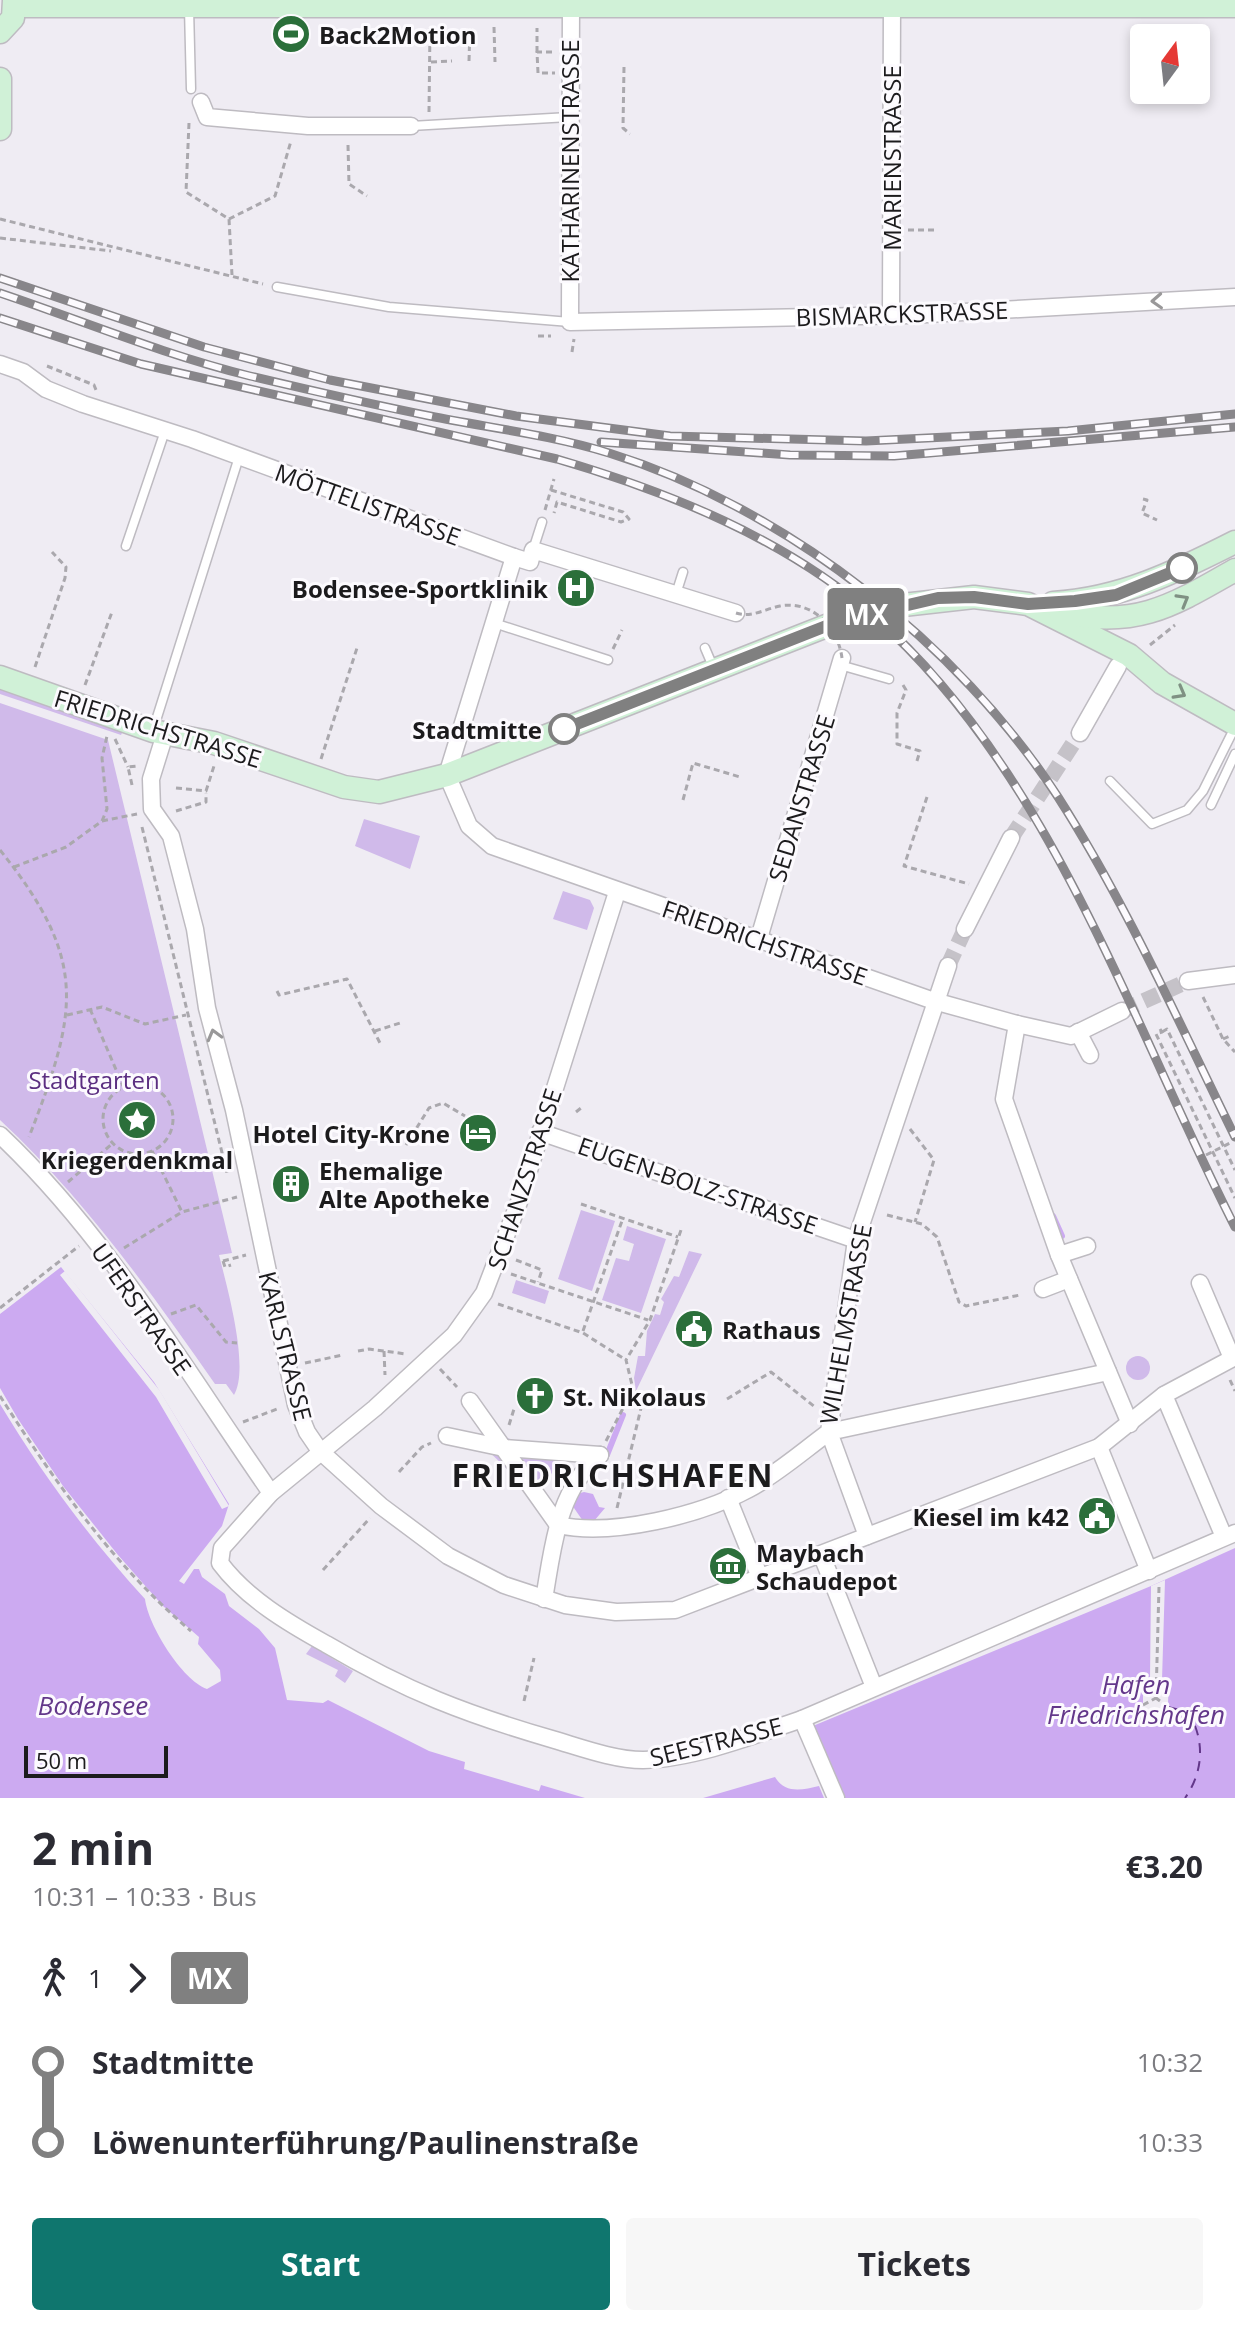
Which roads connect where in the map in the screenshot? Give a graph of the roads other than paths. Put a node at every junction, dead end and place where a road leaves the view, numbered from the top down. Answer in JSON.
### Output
{"nodes":[{"id":1,"x":14,"y":3,"type":"edge"},
{"id":2,"x":571,"y":3,"type":"edge"},
{"id":3,"x":892,"y":3,"type":"edge"},
{"id":4,"x":1156,"y":3,"type":"edge"},
{"id":5,"x":1235,"y":6,"type":"edge"},
{"id":6,"x":189,"y":7,"type":"junction"},
{"id":7,"x":0,"y":32,"type":"edge"},
{"id":8,"x":0,"y":79,"type":"edge"},
{"id":9,"x":196,"y":95,"type":"joint"},
{"id":10,"x":569,"y":117,"type":"junction"},
{"id":11,"x":420,"y":126,"type":"joint"},
{"id":12,"x":0,"y":129,"type":"edge"},
{"id":13,"x":277,"y":287,"type":"road end"},
{"id":14,"x":1235,"y":297,"type":"edge"},
{"id":15,"x":891,"y":316,"type":"junction"},
{"id":16,"x":572,"y":329,"type":"junction"},
{"id":17,"x":0,"y":364,"type":"edge"},
{"id":18,"x":165,"y":431,"type":"junction"},
{"id":19,"x":239,"y":457,"type":"junction"},
{"id":20,"x":542,"y":522,"type":"dead end"},
{"id":21,"x":1235,"y":542,"type":"edge"},
{"id":22,"x":126,"y":546,"type":"dead end"},
{"id":23,"x":526,"y":554,"type":"junction"},
{"id":24,"x":1235,"y":570,"type":"edge"},
{"id":25,"x":581,"y":572,"type":"dead end"},
{"id":26,"x":683,"y":572,"type":"dead end"},
{"id":27,"x":1166,"y":576,"type":"junction"},
{"id":28,"x":676,"y":595,"type":"junction"},
{"id":29,"x":1028,"y":604,"type":"junction"},
{"id":30,"x":903,"y":605,"type":"tunnel mouth"},
{"id":31,"x":736,"y":613,"type":"road end"},
{"id":32,"x":1126,"y":618,"type":"junction"},
{"id":33,"x":839,"y":621,"type":"tunnel mouth"},
{"id":34,"x":494,"y":623,"type":"junction"},
{"id":35,"x":705,"y":648,"type":"dead end"},
{"id":36,"x":608,"y":660,"type":"road end"},
{"id":37,"x":841,"y":661,"type":"joint"},
{"id":38,"x":1124,"y":661,"type":"junction"},
{"id":39,"x":714,"y":669,"type":"junction"},
{"id":40,"x":0,"y":677,"type":"edge"},
{"id":41,"x":889,"y":679,"type":"road end"},
{"id":42,"x":1235,"y":726,"type":"edge"},
{"id":43,"x":159,"y":732,"type":"junction"},
{"id":44,"x":1080,"y":733,"type":"tunnel mouth"},
{"id":45,"x":1235,"y":754,"type":"edge"},
{"id":46,"x":447,"y":775,"type":"junction"},
{"id":47,"x":1110,"y":781,"type":"dead end"},
{"id":48,"x":1211,"y":805,"type":"dead end"},
{"id":49,"x":1011,"y":838,"type":"tunnel mouth"},
{"id":50,"x":617,"y":892,"type":"junction"},
{"id":51,"x":965,"y":929,"type":"tunnel mouth"},
{"id":52,"x":759,"y":938,"type":"junction"},
{"id":53,"x":948,"y":966,"type":"tunnel mouth"},
{"id":54,"x":1235,"y":975,"type":"edge"},
{"id":55,"x":1191,"y":980,"type":"tunnel mouth"},
{"id":56,"x":934,"y":1001,"type":"junction"},
{"id":57,"x":1122,"y":1011,"type":"tunnel mouth"},
{"id":58,"x":1017,"y":1024,"type":"junction"},
{"id":59,"x":1078,"y":1032,"type":"junction"},
{"id":60,"x":1090,"y":1055,"type":"dead end"},
{"id":61,"x":540,"y":1132,"type":"junction"},
{"id":62,"x":0,"y":1135,"type":"edge"},
{"id":63,"x":856,"y":1240,"type":"junction"},
{"id":64,"x":1087,"y":1246,"type":"dead end"},
{"id":65,"x":1059,"y":1255,"type":"junction"},
{"id":66,"x":1069,"y":1279,"type":"junction"},
{"id":67,"x":1200,"y":1283,"type":"dead end"},
{"id":68,"x":1043,"y":1289,"type":"dead end"},
{"id":69,"x":1234,"y":1358,"type":"edge"},
{"id":70,"x":1108,"y":1372,"type":"junction"},
{"id":71,"x":1164,"y":1395,"type":"junction"},
{"id":72,"x":468,"y":1399,"type":"road end"},
{"id":73,"x":1130,"y":1424,"type":"junction"},
{"id":74,"x":830,"y":1426,"type":"junction"},
{"id":75,"x":447,"y":1436,"type":"road end"},
{"id":76,"x":1099,"y":1447,"type":"junction"},
{"id":77,"x":504,"y":1448,"type":"junction"},
{"id":78,"x":323,"y":1453,"type":"junction"},
{"id":79,"x":271,"y":1493,"type":"junction"},
{"id":80,"x":728,"y":1498,"type":"junction"},
{"id":81,"x":558,"y":1525,"type":"junction"},
{"id":82,"x":1230,"y":1535,"type":"edge"},
{"id":83,"x":867,"y":1536,"type":"junction"},
{"id":84,"x":822,"y":1556,"type":"junction"},
{"id":85,"x":1152,"y":1570,"type":"junction"},
{"id":86,"x":761,"y":1580,"type":"junction"},
{"id":87,"x":544,"y":1599,"type":"junction"},
{"id":88,"x":874,"y":1687,"type":"junction"},
{"id":89,"x":802,"y":1719,"type":"junction"},
{"id":90,"x":836,"y":1798,"type":"edge"}],
"edges":[{"from":1,"to":6,"type":"main road"},
{"from":1,"to":7,"type":"main road"},
{"from":2,"to":3,"type":"main road"},
{"from":2,"to":6,"type":"main road"},
{"from":2,"to":10,"type":"street","name":"KATHARINENSTRASSE"},
{"from":3,"to":4,"type":"main road"},
{"from":3,"to":15,"type":"street","name":"MARIENSTRASSE"},
{"from":4,"to":5,"type":"main road"},
{"from":6,"to":9,"type":"lane"},
{"from":8,"to":12,"type":"main road"},
{"from":9,"to":11,"type":"street"},
{"from":10,"to":11,"type":"lane"},
{"from":10,"to":16,"type":"street","name":"KATHARINENSTRASSE"},
{"from":13,"to":16,"type":"lane"},
{"from":14,"to":15,"type":"street","name":"BISMARCKSTRASSE","one_way":true},
{"from":15,"to":16,"type":"street","name":"BISMARCKSTRASSE"},
{"from":17,"to":18,"type":"street","name":"MÖTTELISTRASSE"},
{"from":18,"to":19,"type":"street","name":"MÖTTELISTRASSE"},
{"from":18,"to":22,"type":"lane"},
{"from":19,"to":23,"type":"street","name":"MÖTTELISTRASSE"},
{"from":19,"to":43,"type":"lane"},
{"from":20,"to":23,"type":"lane"},
{"from":21,"to":27,"type":"main road"},
{"from":23,"to":25,"type":"lane"},
{"from":23,"to":28,"type":"street","name":"MÖTTELISTRASSE"},
{"from":23,"to":34,"type":"street"},
{"from":32,"to":24,"type":"main road","one_way":true},
{"from":26,"to":28,"type":"lane"},
{"from":27,"to":29,"type":"main road"},
{"from":27,"to":32,"type":"main road"},
{"from":28,"to":31,"type":"street","name":"MÖTTELISTRASSE"},
{"from":29,"to":30,"type":"main road"},
{"from":29,"to":32,"type":"main road"},
{"from":29,"to":38,"type":"main road"},
{"from":32,"to":38,"type":"main road"},
{"from":33,"to":39,"type":"main road"},
{"from":34,"to":36,"type":"lane"},
{"from":34,"to":46,"type":"street"},
{"from":35,"to":39,"type":"lane"},
{"from":37,"to":41,"type":"lane"},
{"from":37,"to":52,"type":"street","name":"SEDANSTRASSE"},
{"from":38,"to":42,"type":"main road","one_way":true},
{"from":38,"to":44,"type":"street"},
{"from":39,"to":46,"type":"main road"},
{"from":40,"to":43,"type":"main road","name":"FRIEDRICHSTRASSE"},
{"from":42,"to":47,"type":"lane"},
{"from":43,"to":46,"type":"main road","name":"FRIEDRICHSTRASSE"},
{"from":78,"to":43,"type":"street","name":"KARLSTRASSE","one_way":true},
{"from":45,"to":48,"type":"lane"},
{"from":46,"to":50,"type":"street","name":"FRIEDRICHSTRASSE"},
{"from":49,"to":51,"type":"street"},
{"from":50,"to":52,"type":"street","name":"FRIEDRICHSTRASSE"},
{"from":50,"to":61,"type":"street","name":"SCHANZSTRASSE"},
{"from":52,"to":56,"type":"street","name":"FRIEDRICHSTRASSE"},
{"from":53,"to":56,"type":"street","name":"WILHELMSTRASSE"},
{"from":54,"to":55,"type":"street"},
{"from":56,"to":58,"type":"street","name":"FRIEDRICHSTRASSE"},
{"from":56,"to":63,"type":"street","name":"WILHELMSTRASSE"},
{"from":57,"to":59,"type":"street","name":"FRIEDRICHSTRASSE"},
{"from":58,"to":59,"type":"street","name":"FRIEDRICHSTRASSE"},
{"from":58,"to":65,"type":"street"},
{"from":59,"to":60,"type":"street"},
{"from":61,"to":63,"type":"street","name":"EUGEN-BOLZ-STRASSE"},
{"from":61,"to":78,"type":"street","name":"SCHANZSTRASSE"},
{"from":62,"to":79,"type":"street","name":"UFERSTRASSE"},
{"from":63,"to":74,"type":"street","name":"WILHELMSTRASSE"},
{"from":64,"to":65,"type":"street"},
{"from":65,"to":66,"type":"street"},
{"from":66,"to":68,"type":"street"},
{"from":66,"to":70,"type":"street"},
{"from":67,"to":69,"type":"street"},
{"from":69,"to":71,"type":"street","name":"KARLSTRASSE"},
{"from":70,"to":73,"type":"street"},
{"from":70,"to":74,"type":"street"},
{"from":71,"to":73,"type":"street","name":"KARLSTRASSE"},
{"from":71,"to":82,"type":"street"},
{"from":72,"to":77,"type":"street"},
{"from":73,"to":76,"type":"street","name":"KARLSTRASSE"},
{"from":74,"to":80,"type":"street","name":"WILHELMSTRASSE"},
{"from":74,"to":83,"type":"street"},
{"from":75,"to":77,"type":"street"},
{"from":76,"to":83,"type":"street","name":"KARLSTRASSE"},
{"from":76,"to":85,"type":"street"},
{"from":77,"to":81,"type":"street"},
{"from":77,"to":81,"type":"street"},
{"from":78,"to":79,"type":"street","name":"SEESTRASSE"},
{"from":78,"to":87,"type":"street","name":"KARLSTRASSE"},
{"from":79,"to":89,"type":"street","name":"SEESTRASSE"},
{"from":80,"to":81,"type":"street","name":"WILHELMSTRASSE"},
{"from":80,"to":86,"type":"street"},
{"from":81,"to":87,"type":"street"},
{"from":82,"to":85,"type":"street","name":"SEESTRASSE"},
{"from":83,"to":84,"type":"street","name":"KARLSTRASSE"},
{"from":84,"to":86,"type":"street","name":"KARLSTRASSE"},
{"from":84,"to":88,"type":"street"},
{"from":85,"to":88,"type":"street","name":"SEESTRASSE"},
{"from":86,"to":87,"type":"street","name":"KARLSTRASSE"},
{"from":88,"to":89,"type":"street","name":"SEESTRASSE"},
{"from":89,"to":90,"type":"street"}]}
